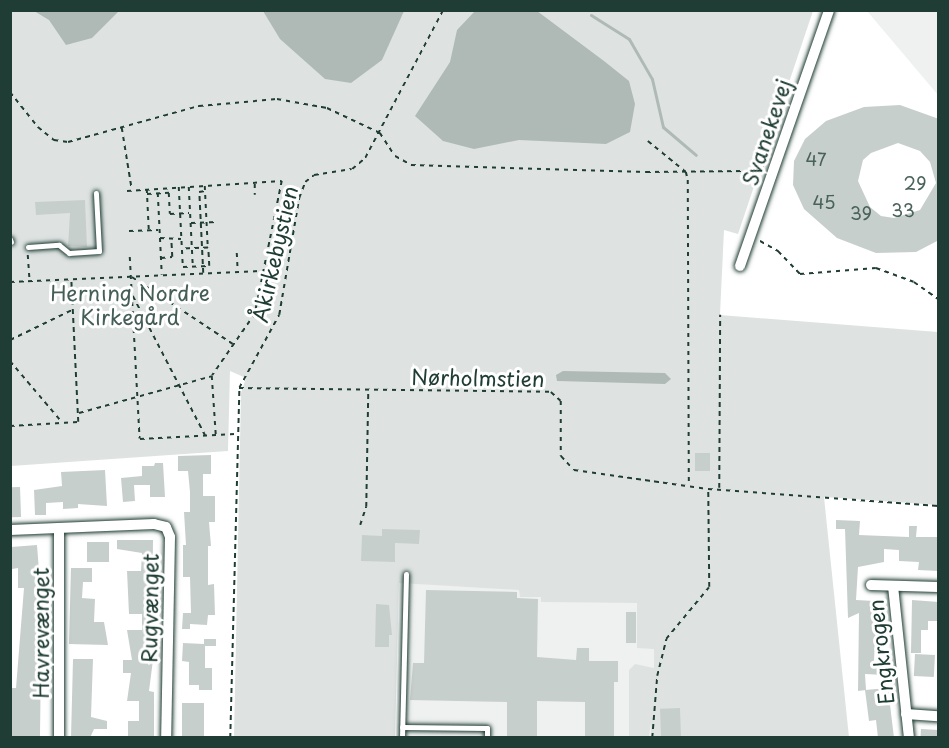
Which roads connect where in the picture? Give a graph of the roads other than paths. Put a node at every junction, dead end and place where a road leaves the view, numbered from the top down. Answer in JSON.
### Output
{"nodes":[{"id":1,"x":829,"y":10,"type":"edge"},
{"id":2,"x":96,"y":193,"type":"dead end"},
{"id":3,"x":28,"y":247,"type":"road end"},
{"id":4,"x":740,"y":266,"type":"dead end"},
{"id":5,"x":59,"y":528,"type":"junction"},
{"id":6,"x":10,"y":530,"type":"edge"},
{"id":7,"x":406,"y":574,"type":"dead end"},
{"id":8,"x":871,"y":585,"type":"dead end"},
{"id":9,"x":893,"y":586,"type":"junction"},
{"id":10,"x":939,"y":587,"type":"edge"},
{"id":11,"x":906,"y":714,"type":"junction"},
{"id":12,"x":939,"y":716,"type":"edge"},
{"id":13,"x":402,"y":727,"type":"junction"},
{"id":14,"x":59,"y":738,"type":"edge"},
{"id":15,"x":166,"y":738,"type":"edge"},
{"id":16,"x":402,"y":738,"type":"edge"},
{"id":17,"x":487,"y":738,"type":"edge"},
{"id":18,"x":909,"y":738,"type":"edge"}],
"edges":[{"from":1,"to":4,"type":"street","name":"Svanekevej"},
{"from":2,"to":3,"type":"lane"},
{"from":5,"to":6,"type":"street","name":"Rugvænget"},
{"from":5,"to":14,"type":"street","name":"Havrevænget"},
{"from":5,"to":15,"type":"street","name":"Rugvænget"},
{"from":7,"to":13,"type":"lane"},
{"from":8,"to":9,"type":"street","name":"Engkrogen"},
{"from":9,"to":10,"type":"street","name":"Engkrogen"},
{"from":9,"to":11,"type":"street","name":"Engkrogen"},
{"from":11,"to":12,"type":"street","name":"Engkrogen"},
{"from":11,"to":18,"type":"street","name":"Engkrogen"},
{"from":13,"to":16,"type":"lane"},
{"from":13,"to":17,"type":"lane"}]}
